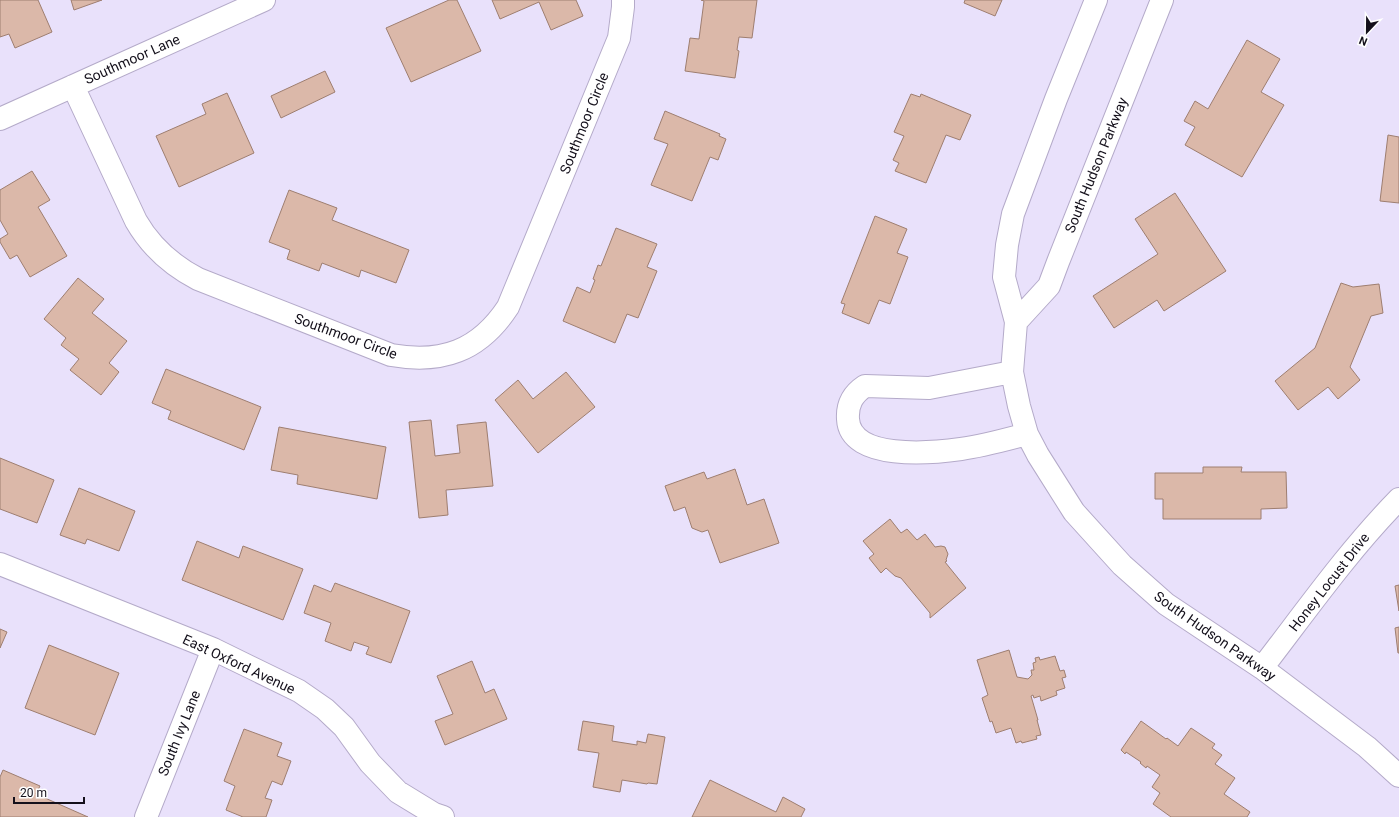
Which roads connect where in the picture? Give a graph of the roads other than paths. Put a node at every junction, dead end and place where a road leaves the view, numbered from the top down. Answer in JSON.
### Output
{"nodes":[{"id":1,"x":264,"y":0,"type":"edge"},
{"id":2,"x":623,"y":0,"type":"edge"},
{"id":3,"x":1096,"y":0,"type":"edge"},
{"id":4,"x":1162,"y":0,"type":"edge"},
{"id":5,"x":73,"y":86,"type":"junction"},
{"id":6,"x":0,"y":119,"type":"edge"},
{"id":7,"x":1016,"y":322,"type":"junction"},
{"id":8,"x":1012,"y":372,"type":"junction"},
{"id":9,"x":1027,"y":434,"type":"junction"},
{"id":10,"x":1399,"y":499,"type":"edge"},
{"id":11,"x":0,"y":564,"type":"edge"},
{"id":12,"x":213,"y":649,"type":"junction"},
{"id":13,"x":1262,"y":668,"type":"junction"},
{"id":14,"x":1399,"y":776,"type":"edge"},
{"id":15,"x":146,"y":817,"type":"edge"},
{"id":16,"x":443,"y":817,"type":"edge"}],
"edges":[{"from":1,"to":5,"type":"street","name":"Southmoor Lane"},
{"from":2,"to":5,"type":"street","name":"Southmoor Circle"},
{"from":3,"to":7,"type":"street","name":"South Hudson Parkway"},
{"from":4,"to":7,"type":"street","name":"South Hudson Parkway"},
{"from":5,"to":6,"type":"street","name":"Southmoor Lane"},
{"from":7,"to":8,"type":"street","name":"South Hudson Parkway"},
{"from":8,"to":9,"type":"street","name":"South Hudson Parkway"},
{"from":8,"to":9,"type":"street"},
{"from":9,"to":13,"type":"street","name":"South Hudson Parkway"},
{"from":10,"to":13,"type":"street","name":"Honey Locust Drive"},
{"from":11,"to":12,"type":"street","name":"East Oxford Avenue"},
{"from":12,"to":15,"type":"street","name":"South Ivy Lane"},
{"from":12,"to":16,"type":"street","name":"East Oxford Avenue"},
{"from":13,"to":14,"type":"street","name":"South Hudson Parkway"}]}
